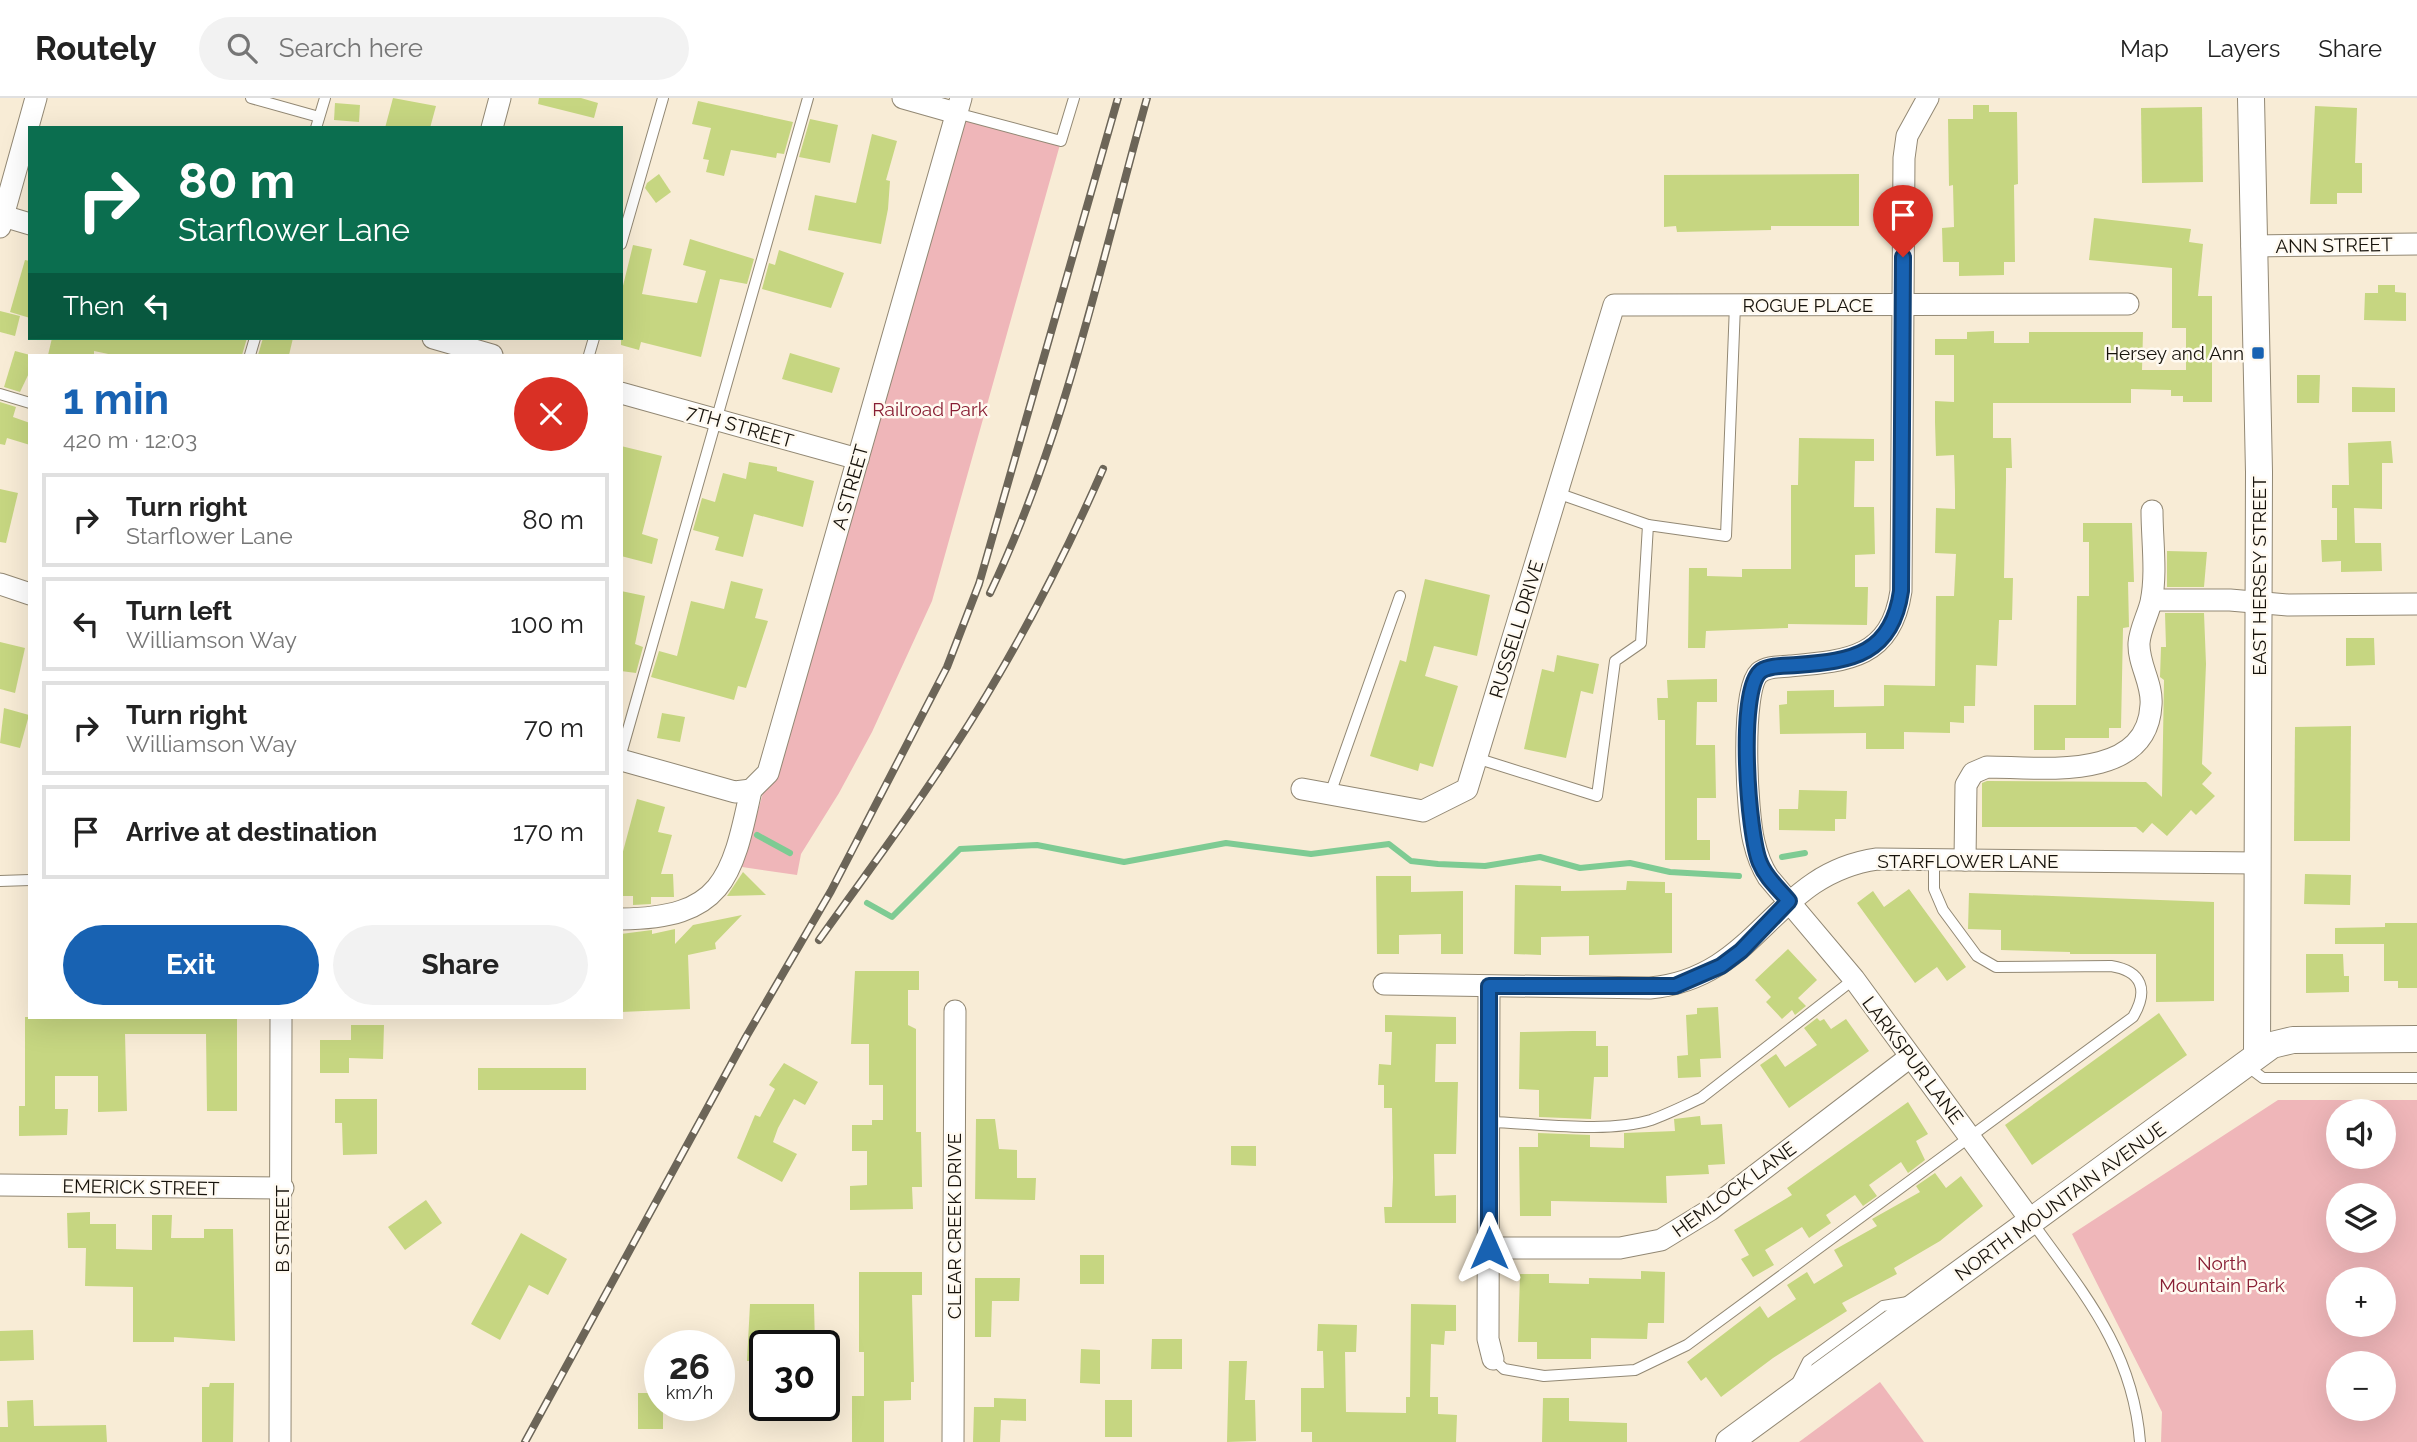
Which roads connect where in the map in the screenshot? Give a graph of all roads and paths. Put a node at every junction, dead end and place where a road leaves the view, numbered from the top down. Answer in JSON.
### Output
{"nodes":[{"id":1,"x":36,"y":98,"type":"edge"},
{"id":2,"x":251,"y":98,"type":"edge"},
{"id":3,"x":325,"y":98,"type":"edge"},
{"id":4,"x":500,"y":98,"type":"edge"},
{"id":5,"x":663,"y":98,"type":"edge"},
{"id":6,"x":808,"y":98,"type":"edge"},
{"id":7,"x":904,"y":98,"type":"edge"},
{"id":8,"x":1074,"y":98,"type":"edge"},
{"id":9,"x":1928,"y":98,"type":"edge"},
{"id":10,"x":2251,"y":98,"type":"edge"},
{"id":11,"x":959,"y":106,"type":"edge"},
{"id":12,"x":317,"y":122,"type":"edge"},
{"id":13,"x":493,"y":126,"type":"edge"},
{"id":14,"x":1,"y":219,"type":"edge"},
{"id":15,"x":28,"y":223,"type":"edge"},
{"id":16,"x":623,"y":237,"type":"edge"},
{"id":17,"x":2417,"y":244,"type":"edge"},
{"id":18,"x":2252,"y":246,"type":"junction"},
{"id":19,"x":2128,"y":304,"type":"dead end"},
{"id":20,"x":1614,"y":305,"type":"joint"},
{"id":21,"x":1735,"y":305,"type":"junction"},
{"id":22,"x":1903,"y":306,"type":"junction"},
{"id":23,"x":439,"y":340,"type":"edge"},
{"id":24,"x":488,"y":354,"type":"edge"},
{"id":25,"x":0,"y":394,"type":"edge"},
{"id":26,"x":623,"y":394,"type":"edge"},
{"id":27,"x":28,"y":402,"type":"edge"},
{"id":28,"x":716,"y":419,"type":"junction"},
{"id":29,"x":858,"y":459,"type":"junction"},
{"id":30,"x":1557,"y":493,"type":"junction"},
{"id":31,"x":2152,"y":511,"type":"dead end"},
{"id":32,"x":1648,"y":525,"type":"junction"},
{"id":33,"x":0,"y":584,"type":"edge"},
{"id":34,"x":28,"y":593,"type":"edge"},
{"id":35,"x":1400,"y":596,"type":"dead end"},
{"id":36,"x":2152,"y":600,"type":"junction"},
{"id":37,"x":2259,"y":602,"type":"junction"},
{"id":38,"x":2417,"y":604,"type":"edge"},
{"id":39,"x":623,"y":747,"type":"edge"},
{"id":40,"x":1476,"y":758,"type":"junction"},
{"id":41,"x":623,"y":761,"type":"edge"},
{"id":42,"x":1302,"y":789,"type":"dead end"},
{"id":43,"x":751,"y":790,"type":"junction"},
{"id":44,"x":1330,"y":794,"type":"junction"},
{"id":45,"x":1934,"y":860,"type":"junction"},
{"id":46,"x":1965,"y":860,"type":"junction"},
{"id":47,"x":2257,"y":863,"type":"junction"},
{"id":48,"x":28,"y":880,"type":"edge"},
{"id":49,"x":0,"y":881,"type":"edge"},
{"id":50,"x":1789,"y":901,"type":"junction"},
{"id":51,"x":623,"y":919,"type":"edge"},
{"id":52,"x":1854,"y":979,"type":"junction"},
{"id":53,"x":1384,"y":984,"type":"dead end"},
{"id":54,"x":1489,"y":986,"type":"junction"},
{"id":55,"x":955,"y":1011,"type":"dead end"},
{"id":56,"x":281,"y":1019,"type":"edge"},
{"id":57,"x":2417,"y":1039,"type":"edge"},
{"id":58,"x":1910,"y":1057,"type":"junction"},
{"id":59,"x":2251,"y":1059,"type":"junction"},
{"id":60,"x":2417,"y":1078,"type":"edge"},
{"id":61,"x":1489,"y":1122,"type":"junction"},
{"id":62,"x":1969,"y":1135,"type":"junction"},
{"id":63,"x":0,"y":1185,"type":"edge"},
{"id":64,"x":283,"y":1188,"type":"junction"},
{"id":65,"x":2032,"y":1222,"type":"junction"},
{"id":66,"x":1489,"y":1248,"type":"junction"},
{"id":67,"x":1493,"y":1359,"type":"joint"},
{"id":68,"x":280,"y":1442,"type":"edge"},
{"id":69,"x":953,"y":1442,"type":"edge"},
{"id":70,"x":1729,"y":1442,"type":"edge"},
{"id":71,"x":2140,"y":1442,"type":"edge"}],
"edges":[{"from":1,"to":14,"type":"street"},
{"from":2,"to":12,"type":"lane"},
{"from":3,"to":12,"type":"lane"},
{"from":4,"to":13,"type":"street"},
{"from":5,"to":16,"type":"lane"},
{"from":6,"to":28,"type":"lane"},
{"from":7,"to":11,"type":"street"},
{"from":8,"to":11,"type":"lane"},
{"from":9,"to":22,"type":"street","name":"LARKSPUR LANE"},
{"from":10,"to":18,"type":"street","name":"EAST HERSEY STREET"},
{"from":11,"to":29,"type":"street","name":"A STREET"},
{"from":14,"to":15,"type":"street"},
{"from":17,"to":18,"type":"street","name":"ANN STREET"},
{"from":18,"to":37,"type":"street","name":"EAST HERSEY STREET"},
{"from":19,"to":22,"type":"street","name":"ROGUE PLACE"},
{"from":20,"to":21,"type":"street","name":"ROGUE PLACE"},
{"from":20,"to":30,"type":"street","name":"RUSSELL DRIVE"},
{"from":21,"to":22,"type":"street","name":"ROGUE PLACE"},
{"from":21,"to":32,"type":"lane"},
{"from":22,"to":50,"type":"street","name":"LARKSPUR LANE"},
{"from":23,"to":24,"type":"street"},
{"from":25,"to":27,"type":"lane"},
{"from":26,"to":28,"type":"street","name":"7TH STREET"},
{"from":28,"to":29,"type":"street","name":"7TH STREET"},
{"from":28,"to":39,"type":"lane"},
{"from":29,"to":43,"type":"street","name":"A STREET"},
{"from":30,"to":32,"type":"lane"},
{"from":30,"to":40,"type":"street","name":"RUSSELL DRIVE"},
{"from":31,"to":36,"type":"street"},
{"from":32,"to":40,"type":"lane"},
{"from":33,"to":34,"type":"street"},
{"from":35,"to":44,"type":"lane"},
{"from":36,"to":37,"type":"street"},
{"from":36,"to":46,"type":"street"},
{"from":37,"to":38,"type":"street"},
{"from":37,"to":47,"type":"street","name":"EAST HERSEY STREET"},
{"from":40,"to":44,"type":"street","name":"RUSSELL DRIVE"},
{"from":41,"to":43,"type":"street"},
{"from":42,"to":44,"type":"street","name":"RUSSELL DRIVE"},
{"from":43,"to":51,"type":"street"},
{"from":45,"to":46,"type":"street","name":"STARFLOWER LANE"},
{"from":45,"to":50,"type":"street","name":"STARFLOWER LANE"},
{"from":45,"to":62,"type":"lane"},
{"from":46,"to":47,"type":"street","name":"STARFLOWER LANE"},
{"from":47,"to":59,"type":"street","name":"EAST HERSEY STREET"},
{"from":48,"to":49,"type":"lane"},
{"from":50,"to":52,"type":"street","name":"LARKSPUR LANE"},
{"from":50,"to":54,"type":"street","name":"STARFLOWER LANE"},
{"from":52,"to":58,"type":"street","name":"LARKSPUR LANE"},
{"from":52,"to":61,"type":"lane"},
{"from":53,"to":54,"type":"street","name":"STARFLOWER LANE"},
{"from":54,"to":61,"type":"street"},
{"from":55,"to":69,"type":"street","name":"CLEAR CREEK DRIVE"},
{"from":56,"to":64,"type":"street","name":"B STREET"},
{"from":57,"to":59,"type":"street","name":"NORTH MOUNTAIN AVENUE"},
{"from":58,"to":62,"type":"street","name":"LARKSPUR LANE"},
{"from":58,"to":66,"type":"street","name":"HEMLOCK LANE"},
{"from":59,"to":60,"type":"lane"},
{"from":59,"to":65,"type":"street","name":"NORTH MOUNTAIN AVENUE"},
{"from":61,"to":66,"type":"street"},
{"from":62,"to":65,"type":"street","name":"LARKSPUR LANE"},
{"from":62,"to":67,"type":"lane"},
{"from":63,"to":64,"type":"street","name":"EMERICK STREET"},
{"from":64,"to":68,"type":"street","name":"B STREET"},
{"from":65,"to":70,"type":"street","name":"NORTH MOUNTAIN AVENUE"},
{"from":65,"to":71,"type":"lane"},
{"from":66,"to":67,"type":"street"}]}
